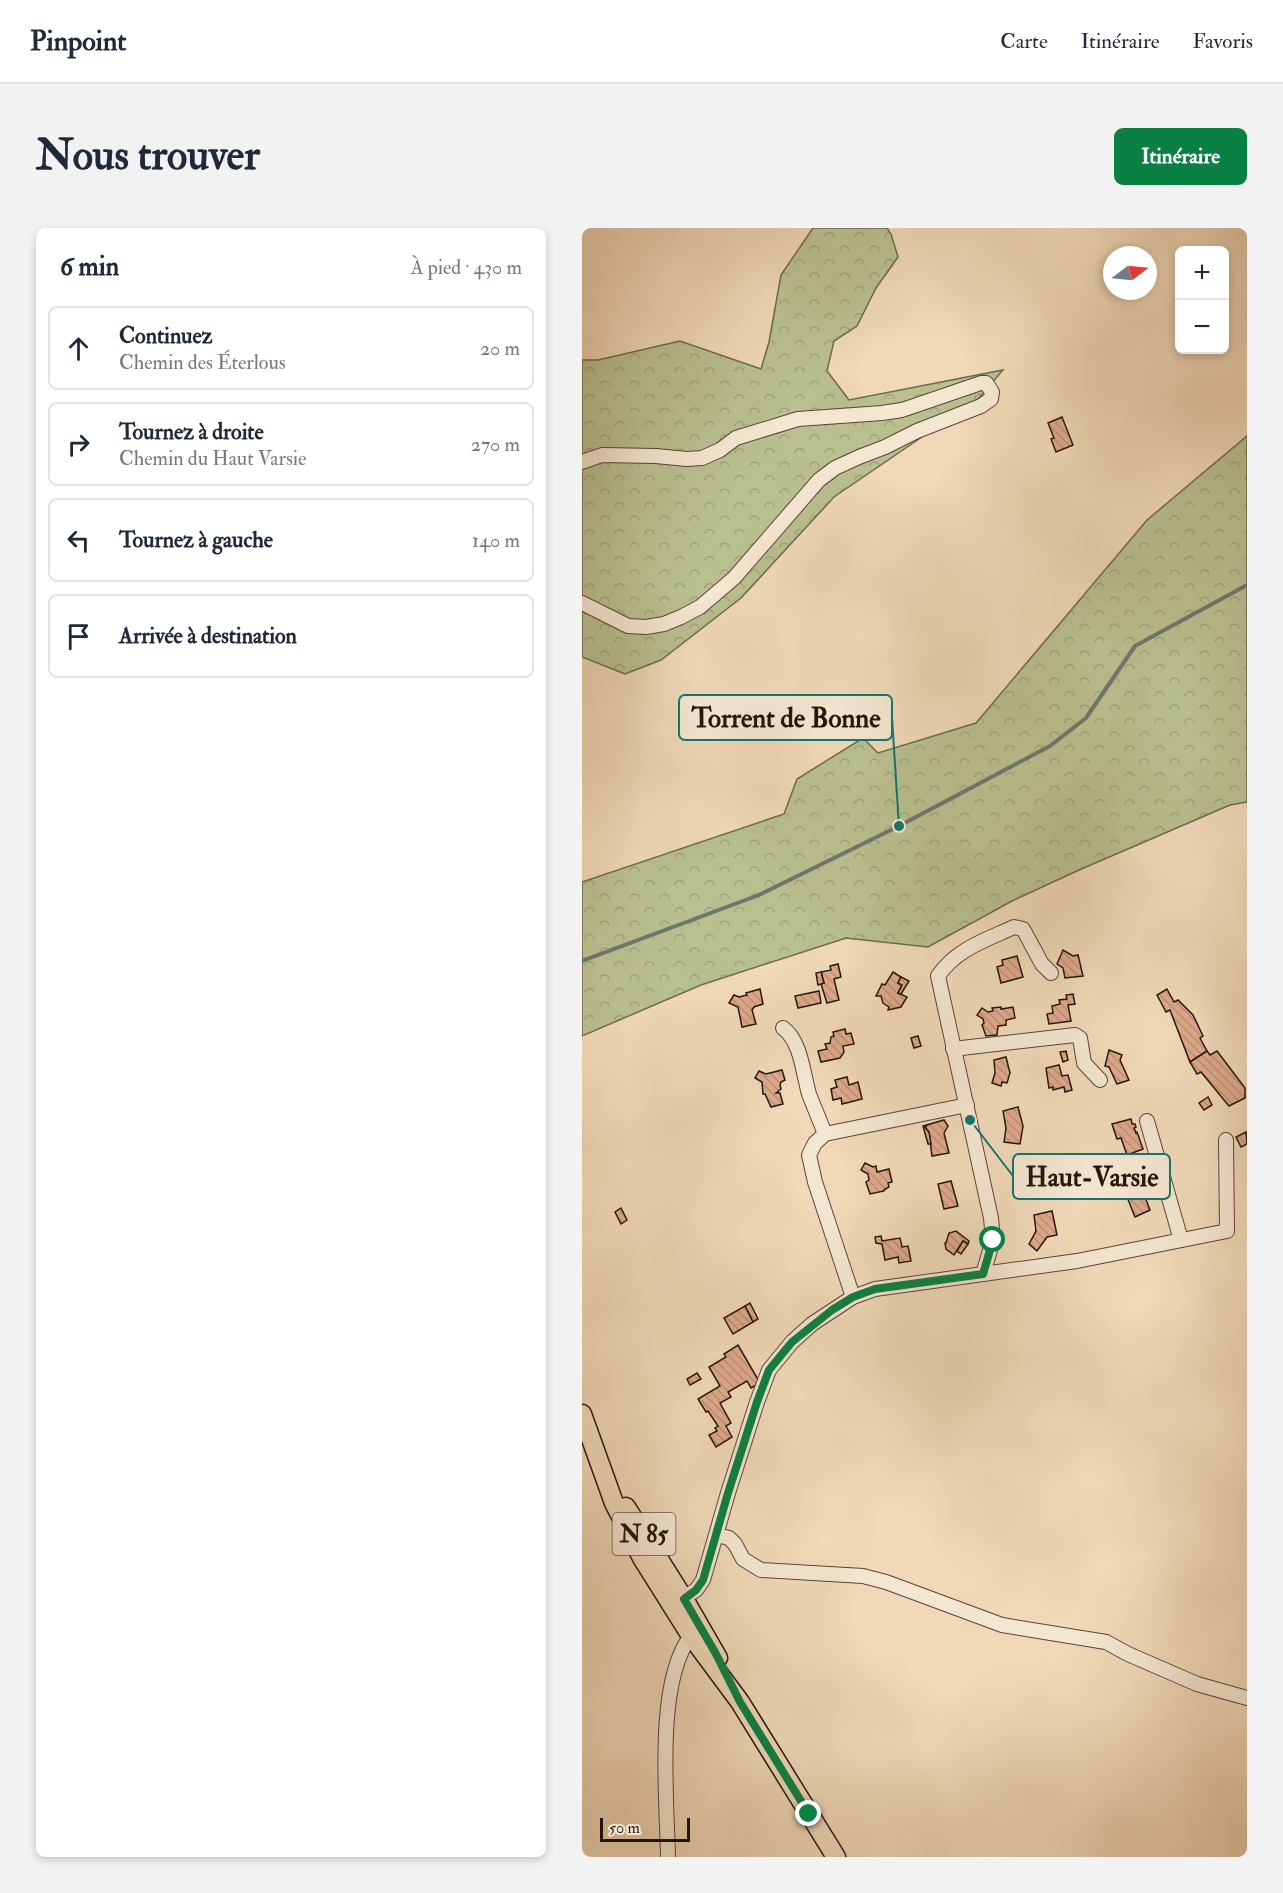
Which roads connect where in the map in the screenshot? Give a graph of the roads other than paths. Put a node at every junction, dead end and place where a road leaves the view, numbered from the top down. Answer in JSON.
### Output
{"nodes":[{"id":1,"x":582,"y":462,"type":"edge"},
{"id":2,"x":582,"y":603,"type":"edge"},
{"id":3,"x":1051,"y":973,"type":"dead end"},
{"id":4,"x":783,"y":1028,"type":"dead end"},
{"id":5,"x":953,"y":1049,"type":"junction"},
{"id":6,"x":1100,"y":1080,"type":"dead end"},
{"id":7,"x":967,"y":1106,"type":"junction"},
{"id":8,"x":1147,"y":1121,"type":"dead end"},
{"id":9,"x":825,"y":1134,"type":"junction"},
{"id":10,"x":1226,"y":1140,"type":"dead end"},
{"id":11,"x":1180,"y":1240,"type":"junction"},
{"id":12,"x":983,"y":1274,"type":"junction"},
{"id":13,"x":853,"y":1297,"type":"junction"},
{"id":14,"x":582,"y":1414,"type":"edge"},
{"id":15,"x":603,"y":1470,"type":"junction"},
{"id":16,"x":717,"y":1534,"type":"junction"},
{"id":17,"x":642,"y":1558,"type":"junction"},
{"id":18,"x":684,"y":1599,"type":"junction"},
{"id":19,"x":691,"y":1636,"type":"junction"},
{"id":20,"x":1247,"y":1698,"type":"edge"},
{"id":21,"x":740,"y":1702,"type":"junction"},
{"id":22,"x":668,"y":1857,"type":"edge"},
{"id":23,"x":836,"y":1857,"type":"edge"}],
"edges":[{"from":1,"to":2,"type":"street"},
{"from":3,"to":5,"type":"street"},
{"from":4,"to":9,"type":"street"},
{"from":5,"to":6,"type":"street"},
{"from":5,"to":7,"type":"street"},
{"from":7,"to":9,"type":"street"},
{"from":7,"to":12,"type":"street"},
{"from":8,"to":11,"type":"street"},
{"from":9,"to":13,"type":"street"},
{"from":10,"to":11,"type":"street"},
{"from":11,"to":12,"type":"street"},
{"from":12,"to":13,"type":"street"},
{"from":13,"to":16,"type":"street"},
{"from":14,"to":15,"type":"main road","number":"N 85"},
{"from":15,"to":17,"type":"main road","number":"N 85"},
{"from":15,"to":18,"type":"main road","number":"N 85"},
{"from":16,"to":18,"type":"street"},
{"from":16,"to":20,"type":"street"},
{"from":17,"to":18,"type":"street"},
{"from":17,"to":19,"type":"main road","number":"N 85"},
{"from":18,"to":21,"type":"main road","number":"N 85"},
{"from":19,"to":21,"type":"main road","number":"N 85"},
{"from":19,"to":22,"type":"street"},
{"from":21,"to":23,"type":"main road","number":"N 85"}]}
